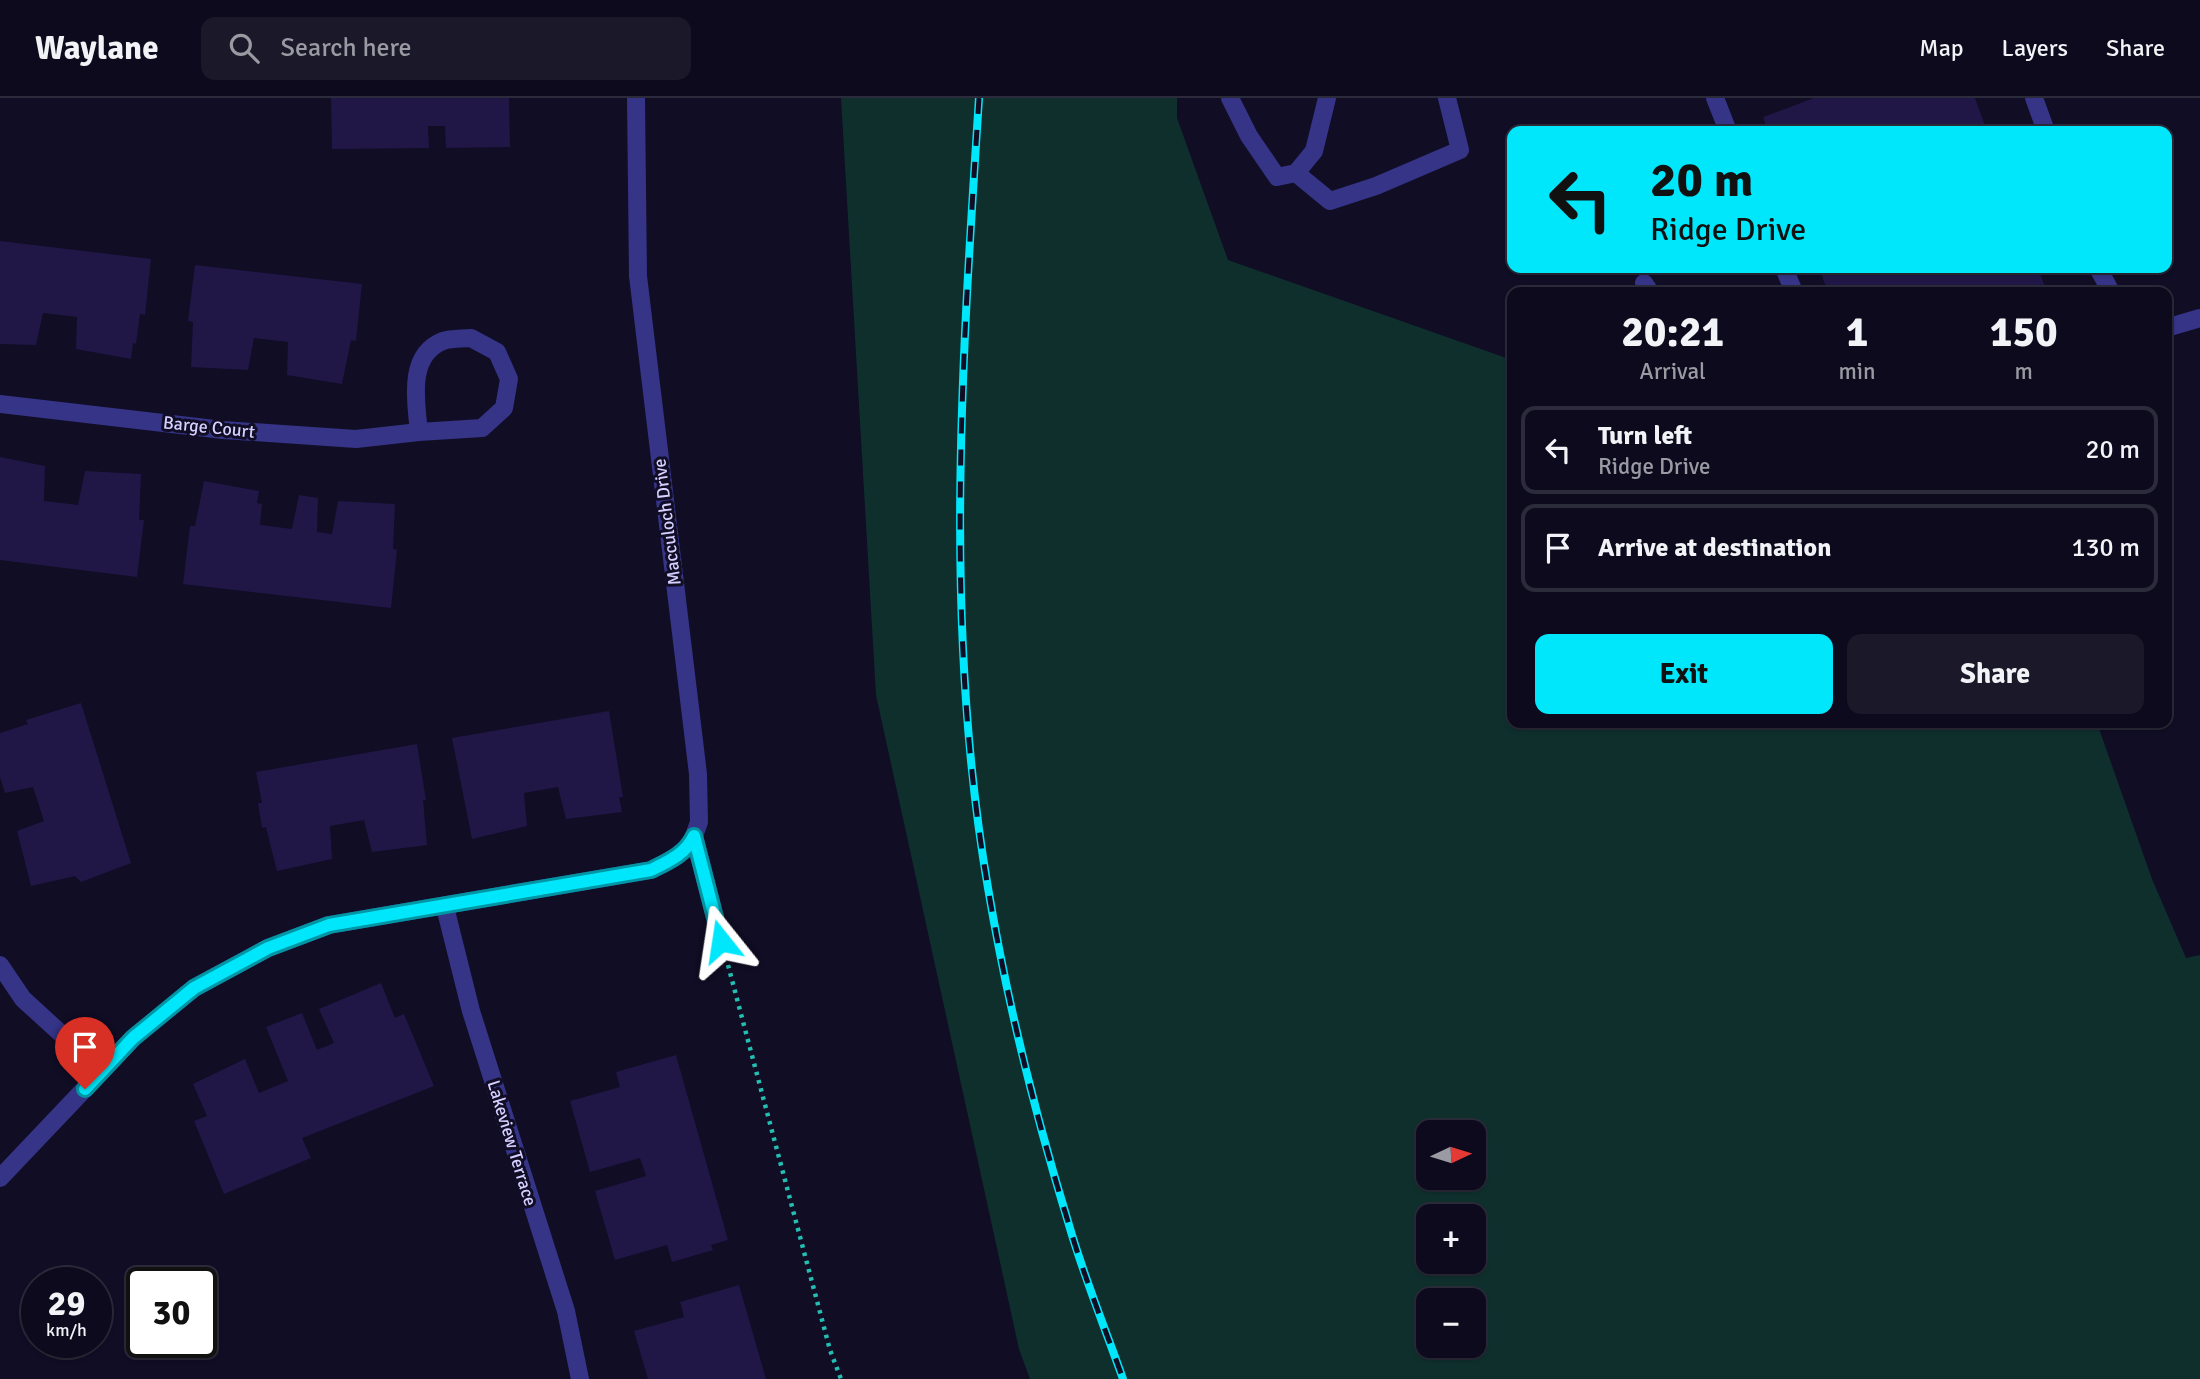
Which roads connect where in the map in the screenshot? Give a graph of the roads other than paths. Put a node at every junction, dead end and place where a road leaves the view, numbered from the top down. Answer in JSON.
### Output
{"nodes":[{"id":1,"x":636,"y":98,"type":"edge"},
{"id":2,"x":1230,"y":98,"type":"edge"},
{"id":3,"x":1327,"y":98,"type":"edge"},
{"id":4,"x":1447,"y":98,"type":"edge"},
{"id":5,"x":1714,"y":98,"type":"edge"},
{"id":6,"x":2034,"y":98,"type":"edge"},
{"id":7,"x":1726,"y":126,"type":"edge"},
{"id":8,"x":2044,"y":126,"type":"edge"},
{"id":9,"x":1296,"y":173,"type":"junction"},
{"id":10,"x":2200,"y":318,"type":"edge"},
{"id":11,"x":2172,"y":326,"type":"edge"},
{"id":12,"x":0,"y":404,"type":"edge"},
{"id":13,"x":419,"y":432,"type":"junction"},
{"id":14,"x":694,"y":836,"type":"junction"},
{"id":15,"x":445,"y":907,"type":"junction"},
{"id":16,"x":721,"y":941,"type":"road end"},
{"id":17,"x":0,"y":965,"type":"edge"},
{"id":18,"x":102,"y":1071,"type":"junction"},
{"id":19,"x":0,"y":1178,"type":"edge"},
{"id":20,"x":580,"y":1379,"type":"edge"}],
"edges":[{"from":1,"to":14,"type":"street","name":"Macculoch Drive"},
{"from":2,"to":9,"type":"street"},
{"from":3,"to":9,"type":"street"},
{"from":4,"to":9,"type":"street"},
{"from":5,"to":7,"type":"street"},
{"from":6,"to":8,"type":"street"},
{"from":10,"to":11,"type":"street"},
{"from":12,"to":13,"type":"street","name":"Barge Court"},
{"from":13,"to":13,"type":"street","name":"Barge Court"},
{"from":14,"to":15,"type":"street"},
{"from":14,"to":16,"type":"street","name":"Macculoch Drive"},
{"from":15,"to":18,"type":"street"},
{"from":15,"to":20,"type":"street","name":"Lakeview Terrace"},
{"from":17,"to":18,"type":"street"},
{"from":18,"to":19,"type":"street"}]}
